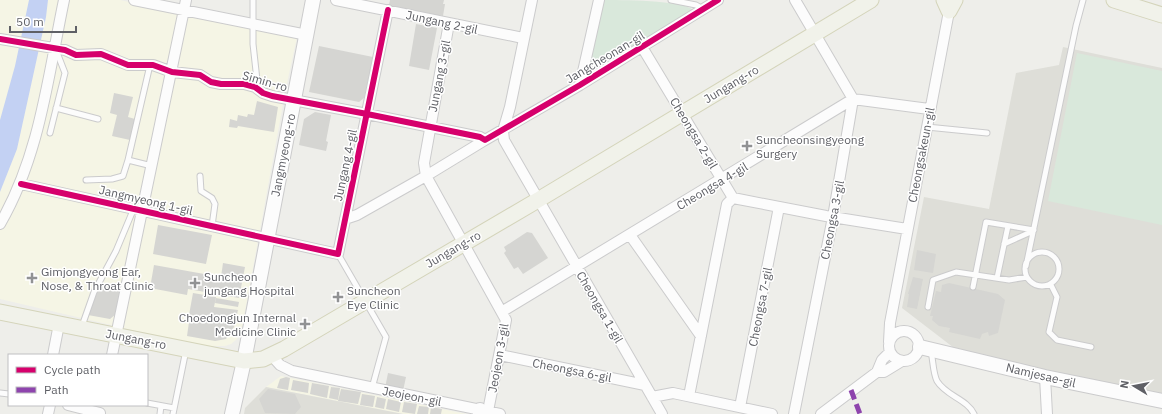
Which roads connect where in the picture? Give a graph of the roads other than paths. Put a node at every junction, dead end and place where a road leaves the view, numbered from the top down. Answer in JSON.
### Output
{"nodes":[{"id":1,"x":64,"y":0,"type":"edge"},
{"id":2,"x":134,"y":0,"type":"edge"},
{"id":3,"x":253,"y":0,"type":"edge"},
{"id":4,"x":313,"y":0,"type":"edge"},
{"id":5,"x":336,"y":0,"type":"edge"},
{"id":6,"x":532,"y":0,"type":"edge"},
{"id":7,"x":599,"y":0,"type":"edge"},
{"id":8,"x":671,"y":0,"type":"edge"},
{"id":9,"x":718,"y":0,"type":"edge"},
{"id":10,"x":794,"y":0,"type":"edge"},
{"id":11,"x":871,"y":0,"type":"edge"},
{"id":12,"x":1084,"y":0,"type":"edge"},
{"id":13,"x":1114,"y":0,"type":"edge"},
{"id":14,"x":950,"y":3,"type":"edge"},
{"id":15,"x":1133,"y":3,"type":"edge"},
{"id":16,"x":185,"y":5,"type":"edge"},
{"id":17,"x":703,"y":9,"type":"junction"},
{"id":18,"x":388,"y":10,"type":"junction"},
{"id":19,"x":1162,"y":15,"type":"edge"},
{"id":20,"x":252,"y":23,"type":"junction"},
{"id":21,"x":449,"y":23,"type":"junction"},
{"id":22,"x":307,"y":35,"type":"junction"},
{"id":23,"x":815,"y":35,"type":"junction"},
{"id":24,"x":523,"y":38,"type":"junction"},
{"id":25,"x":0,"y":39,"type":"edge"},
{"id":26,"x":642,"y":47,"type":"junction"},
{"id":27,"x":52,"y":48,"type":"junction"},
{"id":28,"x":150,"y":64,"type":"junction"},
{"id":29,"x":172,"y":72,"type":"junction"},
{"id":30,"x":580,"y":85,"type":"junction"},
{"id":31,"x":255,"y":87,"type":"junction"},
{"id":32,"x":853,"y":99,"type":"junction"},
{"id":33,"x":294,"y":100,"type":"junction"},
{"id":34,"x":56,"y":108,"type":"junction"},
{"id":35,"x":930,"y":109,"type":"junction"},
{"id":36,"x":367,"y":114,"type":"junction"},
{"id":37,"x":682,"y":114,"type":"junction"},
{"id":38,"x":98,"y":119,"type":"dead end"},
{"id":39,"x":430,"y":127,"type":"junction"},
{"id":40,"x":926,"y":127,"type":"junction"},
{"id":41,"x":503,"y":131,"type":"junction"},
{"id":42,"x":50,"y":133,"type":"dead end"},
{"id":43,"x":987,"y":133,"type":"dead end"},
{"id":44,"x":485,"y":140,"type":"junction"},
{"id":45,"x":128,"y":160,"type":"junction"},
{"id":46,"x":152,"y":166,"type":"junction"},
{"id":47,"x":200,"y":176,"type":"dead end"},
{"id":48,"x":426,"y":176,"type":"junction"},
{"id":49,"x":86,"y":180,"type":"dead end"},
{"id":50,"x":722,"y":180,"type":"junction"},
{"id":51,"x":21,"y":184,"type":"junction"},
{"id":52,"x":733,"y":198,"type":"junction"},
{"id":53,"x":538,"y":200,"type":"junction"},
{"id":54,"x":779,"y":207,"type":"junction"},
{"id":55,"x":138,"y":209,"type":"junction"},
{"id":56,"x":833,"y":217,"type":"junction"},
{"id":57,"x":345,"y":219,"type":"junction"},
{"id":58,"x":0,"y":224,"type":"edge"},
{"id":59,"x":212,"y":226,"type":"junction"},
{"id":60,"x":1008,"y":226,"type":"junction"},
{"id":61,"x":907,"y":229,"type":"junction"},
{"id":62,"x":1034,"y":230,"type":"junction"},
{"id":63,"x":630,"y":235,"type":"junction"},
{"id":64,"x":267,"y":239,"type":"junction"},
{"id":65,"x":463,"y":243,"type":"junction"},
{"id":66,"x":1004,"y":244,"type":"junction"},
{"id":67,"x":338,"y":254,"type":"junction"},
{"id":68,"x":577,"y":266,"type":"junction"},
{"id":69,"x":1026,"y":266,"type":"junction"},
{"id":70,"x":975,"y":274,"type":"junction"},
{"id":71,"x":1027,"y":277,"type":"junction"},
{"id":72,"x":997,"y":278,"type":"junction"},
{"id":73,"x":1051,"y":285,"type":"junction"},
{"id":74,"x":974,"y":286,"type":"dead end"},
{"id":75,"x":366,"y":300,"type":"junction"},
{"id":76,"x":928,"y":307,"type":"dead end"},
{"id":77,"x":893,"y":310,"type":"junction"},
{"id":78,"x":503,"y":311,"type":"junction"},
{"id":79,"x":0,"y":312,"type":"edge"},
{"id":80,"x":59,"y":324,"type":"junction"},
{"id":81,"x":82,"y":328,"type":"junction"},
{"id":82,"x":905,"y":330,"type":"junction"},
{"id":83,"x":116,"y":335,"type":"junction"},
{"id":84,"x":701,"y":336,"type":"junction"},
{"id":85,"x":890,"y":347,"type":"junction"},
{"id":86,"x":926,"y":348,"type":"junction"},
{"id":87,"x":1091,"y":348,"type":"dead end"},
{"id":88,"x":186,"y":349,"type":"junction"},
{"id":89,"x":53,"y":354,"type":"edge"},
{"id":90,"x":112,"y":354,"type":"edge"},
{"id":91,"x":500,"y":355,"type":"junction"},
{"id":92,"x":272,"y":356,"type":"junction"},
{"id":93,"x":244,"y":361,"type":"junction"},
{"id":94,"x":902,"y":361,"type":"junction"},
{"id":95,"x":877,"y":372,"type":"junction"},
{"id":96,"x":1045,"y":377,"type":"junction"},
{"id":97,"x":645,"y":385,"type":"junction"},
{"id":98,"x":372,"y":388,"type":"junction"},
{"id":99,"x":689,"y":396,"type":"junction"},
{"id":100,"x":652,"y":397,"type":"junction"},
{"id":101,"x":1162,"y":401,"type":"edge"},
{"id":102,"x":148,"y":403,"type":"edge"},
{"id":103,"x":74,"y":406,"type":"edge"},
{"id":104,"x":161,"y":406,"type":"junction"},
{"id":105,"x":740,"y":407,"type":"junction"},
{"id":106,"x":101,"y":411,"type":"edge"},
{"id":107,"x":173,"y":411,"type":"edge"},
{"id":108,"x":483,"y":412,"type":"edge"},
{"id":109,"x":160,"y":414,"type":"edge"},
{"id":110,"x":232,"y":414,"type":"edge"},
{"id":111,"x":500,"y":414,"type":"edge"},
{"id":112,"x":662,"y":414,"type":"edge"},
{"id":113,"x":772,"y":414,"type":"edge"},
{"id":114,"x":794,"y":414,"type":"edge"},
{"id":115,"x":821,"y":414,"type":"edge"},
{"id":116,"x":974,"y":414,"type":"edge"},
{"id":117,"x":1047,"y":414,"type":"edge"}],
"edges":[{"from":1,"to":27,"type":"street"},
{"from":2,"to":16,"type":"street"},
{"from":3,"to":20,"type":"lane","name":"Simin-ro"},
{"from":4,"to":22,"type":"street","name":"Jangmyeong-ro"},
{"from":5,"to":18,"type":"street","name":"Jungang 2-gil"},
{"from":6,"to":24,"type":"street"},
{"from":7,"to":30,"type":"street","name":"Jangcheonan-gil"},
{"from":8,"to":17,"type":"lane"},
{"from":9,"to":17,"type":"street","name":"Jangcheonan-gil"},
{"from":10,"to":23,"type":"street"},
{"from":11,"to":23,"type":"main road","name":"Jungang-ro"},
{"from":12,"to":62,"type":"lane"},
{"from":13,"to":15,"type":"main road"},
{"from":14,"to":35,"type":"street","name":"Cheongsakeun-gil"},
{"from":15,"to":19,"type":"main road"},
{"from":16,"to":20,"type":"street"},
{"from":16,"to":29,"type":"street"},
{"from":17,"to":26,"type":"street","name":"Jangcheonan-gil"},
{"from":18,"to":21,"type":"street","name":"Jungang 2-gil"},
{"from":18,"to":36,"type":"street","name":"Jungang 4-gil"},
{"from":20,"to":22,"type":"street"},
{"from":20,"to":31,"type":"lane","name":"Simin-ro"},
{"from":21,"to":24,"type":"street","name":"Jungang 2-gil"},
{"from":21,"to":39,"type":"street","name":"Jungang 3-gil"},
{"from":22,"to":33,"type":"street","name":"Jangmyeong-ro"},
{"from":23,"to":32,"type":"street"},
{"from":23,"to":37,"type":"main road","name":"Jungang-ro"},
{"from":24,"to":41,"type":"street"},
{"from":25,"to":27,"type":"street","name":"Simin-ro"},
{"from":26,"to":30,"type":"street","name":"Jangcheonan-gil"},
{"from":26,"to":37,"type":"street","name":"Cheongsa 2-gil"},
{"from":27,"to":28,"type":"street","name":"Simin-ro"},
{"from":27,"to":34,"type":"lane"},
{"from":27,"to":51,"type":"street"},
{"from":28,"to":29,"type":"street","name":"Simin-ro"},
{"from":28,"to":45,"type":"lane"},
{"from":29,"to":31,"type":"street","name":"Simin-ro"},
{"from":29,"to":46,"type":"street"},
{"from":30,"to":41,"type":"street","name":"Jangcheonan-gil"},
{"from":31,"to":33,"type":"street","name":"Simin-ro"},
{"from":32,"to":35,"type":"street"},
{"from":32,"to":50,"type":"street","name":"Cheongsa 4-gil"},
{"from":32,"to":56,"type":"street","name":"Cheongsa 3-gil"},
{"from":33,"to":36,"type":"street","name":"Simin-ro"},
{"from":33,"to":64,"type":"street","name":"Jangmyeong-ro"},
{"from":34,"to":38,"type":"lane"},
{"from":34,"to":42,"type":"lane"},
{"from":35,"to":40,"type":"street","name":"Cheongsakeun-gil"},
{"from":36,"to":39,"type":"street","name":"Simin-ro"},
{"from":36,"to":57,"type":"street","name":"Jungang 4-gil"},
{"from":37,"to":50,"type":"street","name":"Cheongsa 2-gil"},
{"from":37,"to":53,"type":"main road","name":"Jungang-ro"},
{"from":39,"to":44,"type":"street","name":"Simin-ro"},
{"from":39,"to":48,"type":"street","name":"Jungang 3-gil"},
{"from":40,"to":43,"type":"lane"},
{"from":40,"to":61,"type":"street","name":"Cheongsakeun-gil"},
{"from":41,"to":44,"type":"street"},
{"from":41,"to":53,"type":"street"},
{"from":44,"to":48,"type":"street"},
{"from":45,"to":46,"type":"lane"},
{"from":45,"to":49,"type":"lane"},
{"from":46,"to":55,"type":"street"},
{"from":47,"to":59,"type":"lane"},
{"from":48,"to":57,"type":"street","name":"Jungang 4-gil"},
{"from":48,"to":65,"type":"street","name":"Jungang 3-gil"},
{"from":50,"to":52,"type":"street","name":"Cheongsa 2-gil"},
{"from":50,"to":63,"type":"street","name":"Cheongsa 4-gil"},
{"from":51,"to":55,"type":"street","name":"Jangmyeong 1-gil"},
{"from":51,"to":58,"type":"street"},
{"from":52,"to":54,"type":"street"},
{"from":52,"to":84,"type":"street"},
{"from":53,"to":65,"type":"main road","name":"Jungang-ro"},
{"from":53,"to":68,"type":"street","name":"Cheongsa 1-gil"},
{"from":54,"to":56,"type":"street"},
{"from":54,"to":105,"type":"street","name":"Cheongsa 7-gil"},
{"from":55,"to":59,"type":"street","name":"Jangmyeong 1-gil"},
{"from":55,"to":81,"type":"lane"},
{"from":55,"to":83,"type":"street"},
{"from":56,"to":61,"type":"street"},
{"from":56,"to":114,"type":"street","name":"Cheongsa 3-gil"},
{"from":57,"to":67,"type":"street","name":"Jungang 4-gil"},
{"from":59,"to":64,"type":"street","name":"Jangmyeong 1-gil"},
{"from":60,"to":62,"type":"lane"},
{"from":60,"to":66,"type":"lane"},
{"from":60,"to":70,"type":"lane"},
{"from":61,"to":77,"type":"street","name":"Cheongsakeun-gil"},
{"from":62,"to":66,"type":"lane"},
{"from":62,"to":69,"type":"lane"},
{"from":63,"to":68,"type":"street","name":"Cheongsa 4-gil"},
{"from":63,"to":84,"type":"street"},
{"from":64,"to":67,"type":"street"},
{"from":64,"to":93,"type":"street","name":"Jangmyeong-ro"},
{"from":65,"to":75,"type":"main road","name":"Jungang-ro"},
{"from":65,"to":78,"type":"street","name":"Jeojeon 3-gil"},
{"from":66,"to":72,"type":"lane"},
{"from":67,"to":75,"type":"lane"},
{"from":68,"to":78,"type":"street","name":"Cheongsa 4-gil"},
{"from":68,"to":97,"type":"street","name":"Cheongsa 1-gil"},
{"from":69,"to":71,"type":"lane"},
{"from":69,"to":73,"type":"lane"},
{"from":70,"to":72,"type":"lane"},
{"from":70,"to":74,"type":"lane"},
{"from":70,"to":76,"type":"lane"},
{"from":71,"to":72,"type":"lane"},
{"from":71,"to":73,"type":"lane"},
{"from":73,"to":87,"type":"lane"},
{"from":75,"to":92,"type":"main road","name":"Jungang-ro"},
{"from":75,"to":98,"type":"lane","name":"Jeojeon-gil"},
{"from":77,"to":82,"type":"street"},
{"from":77,"to":85,"type":"street","name":"Cheongsakeun-gil"},
{"from":78,"to":91,"type":"street","name":"Jeojeon 3-gil"},
{"from":79,"to":80,"type":"main road","name":"Jungang-ro"},
{"from":80,"to":81,"type":"main road","name":"Jungang-ro"},
{"from":80,"to":89,"type":"street"},
{"from":81,"to":83,"type":"main road","name":"Jungang-ro"},
{"from":82,"to":85,"type":"street"},
{"from":82,"to":86,"type":"street"},
{"from":83,"to":88,"type":"main road","name":"Jungang-ro"},
{"from":83,"to":90,"type":"street"},
{"from":84,"to":99,"type":"street"},
{"from":85,"to":94,"type":"street"},
{"from":85,"to":95,"type":"street"},
{"from":86,"to":94,"type":"street"},
{"from":86,"to":96,"type":"street","name":"Namjesae-gil"},
{"from":86,"to":116,"type":"lane"},
{"from":88,"to":93,"type":"main road","name":"Jungang-ro"},
{"from":88,"to":107,"type":"lane"},
{"from":91,"to":97,"type":"street","name":"Cheongsa 6-gil"},
{"from":91,"to":108,"type":"street","name":"Jeojeon 3-gil"},
{"from":92,"to":93,"type":"main road","name":"Jungang-ro"},
{"from":92,"to":98,"type":"street","name":"Jeojeon-gil"},
{"from":93,"to":110,"type":"street","name":"Jangmyeong-ro"},
{"from":94,"to":95,"type":"street"},
{"from":95,"to":115,"type":"street"},
{"from":96,"to":101,"type":"street","name":"Namjesae-gil"},
{"from":96,"to":117,"type":"street"},
{"from":97,"to":100,"type":"street","name":"Cheongsa 1-gil"},
{"from":98,"to":108,"type":"street","name":"Jeojeon-gil"},
{"from":99,"to":100,"type":"street"},
{"from":99,"to":105,"type":"street"},
{"from":100,"to":112,"type":"street","name":"Cheongsa 1-gil"},
{"from":102,"to":104,"type":"lane"},
{"from":103,"to":106,"type":"street"},
{"from":104,"to":107,"type":"lane"},
{"from":104,"to":109,"type":"lane"},
{"from":105,"to":113,"type":"street"},
{"from":108,"to":111,"type":"street","name":"Jeojeon-gil"}]}
